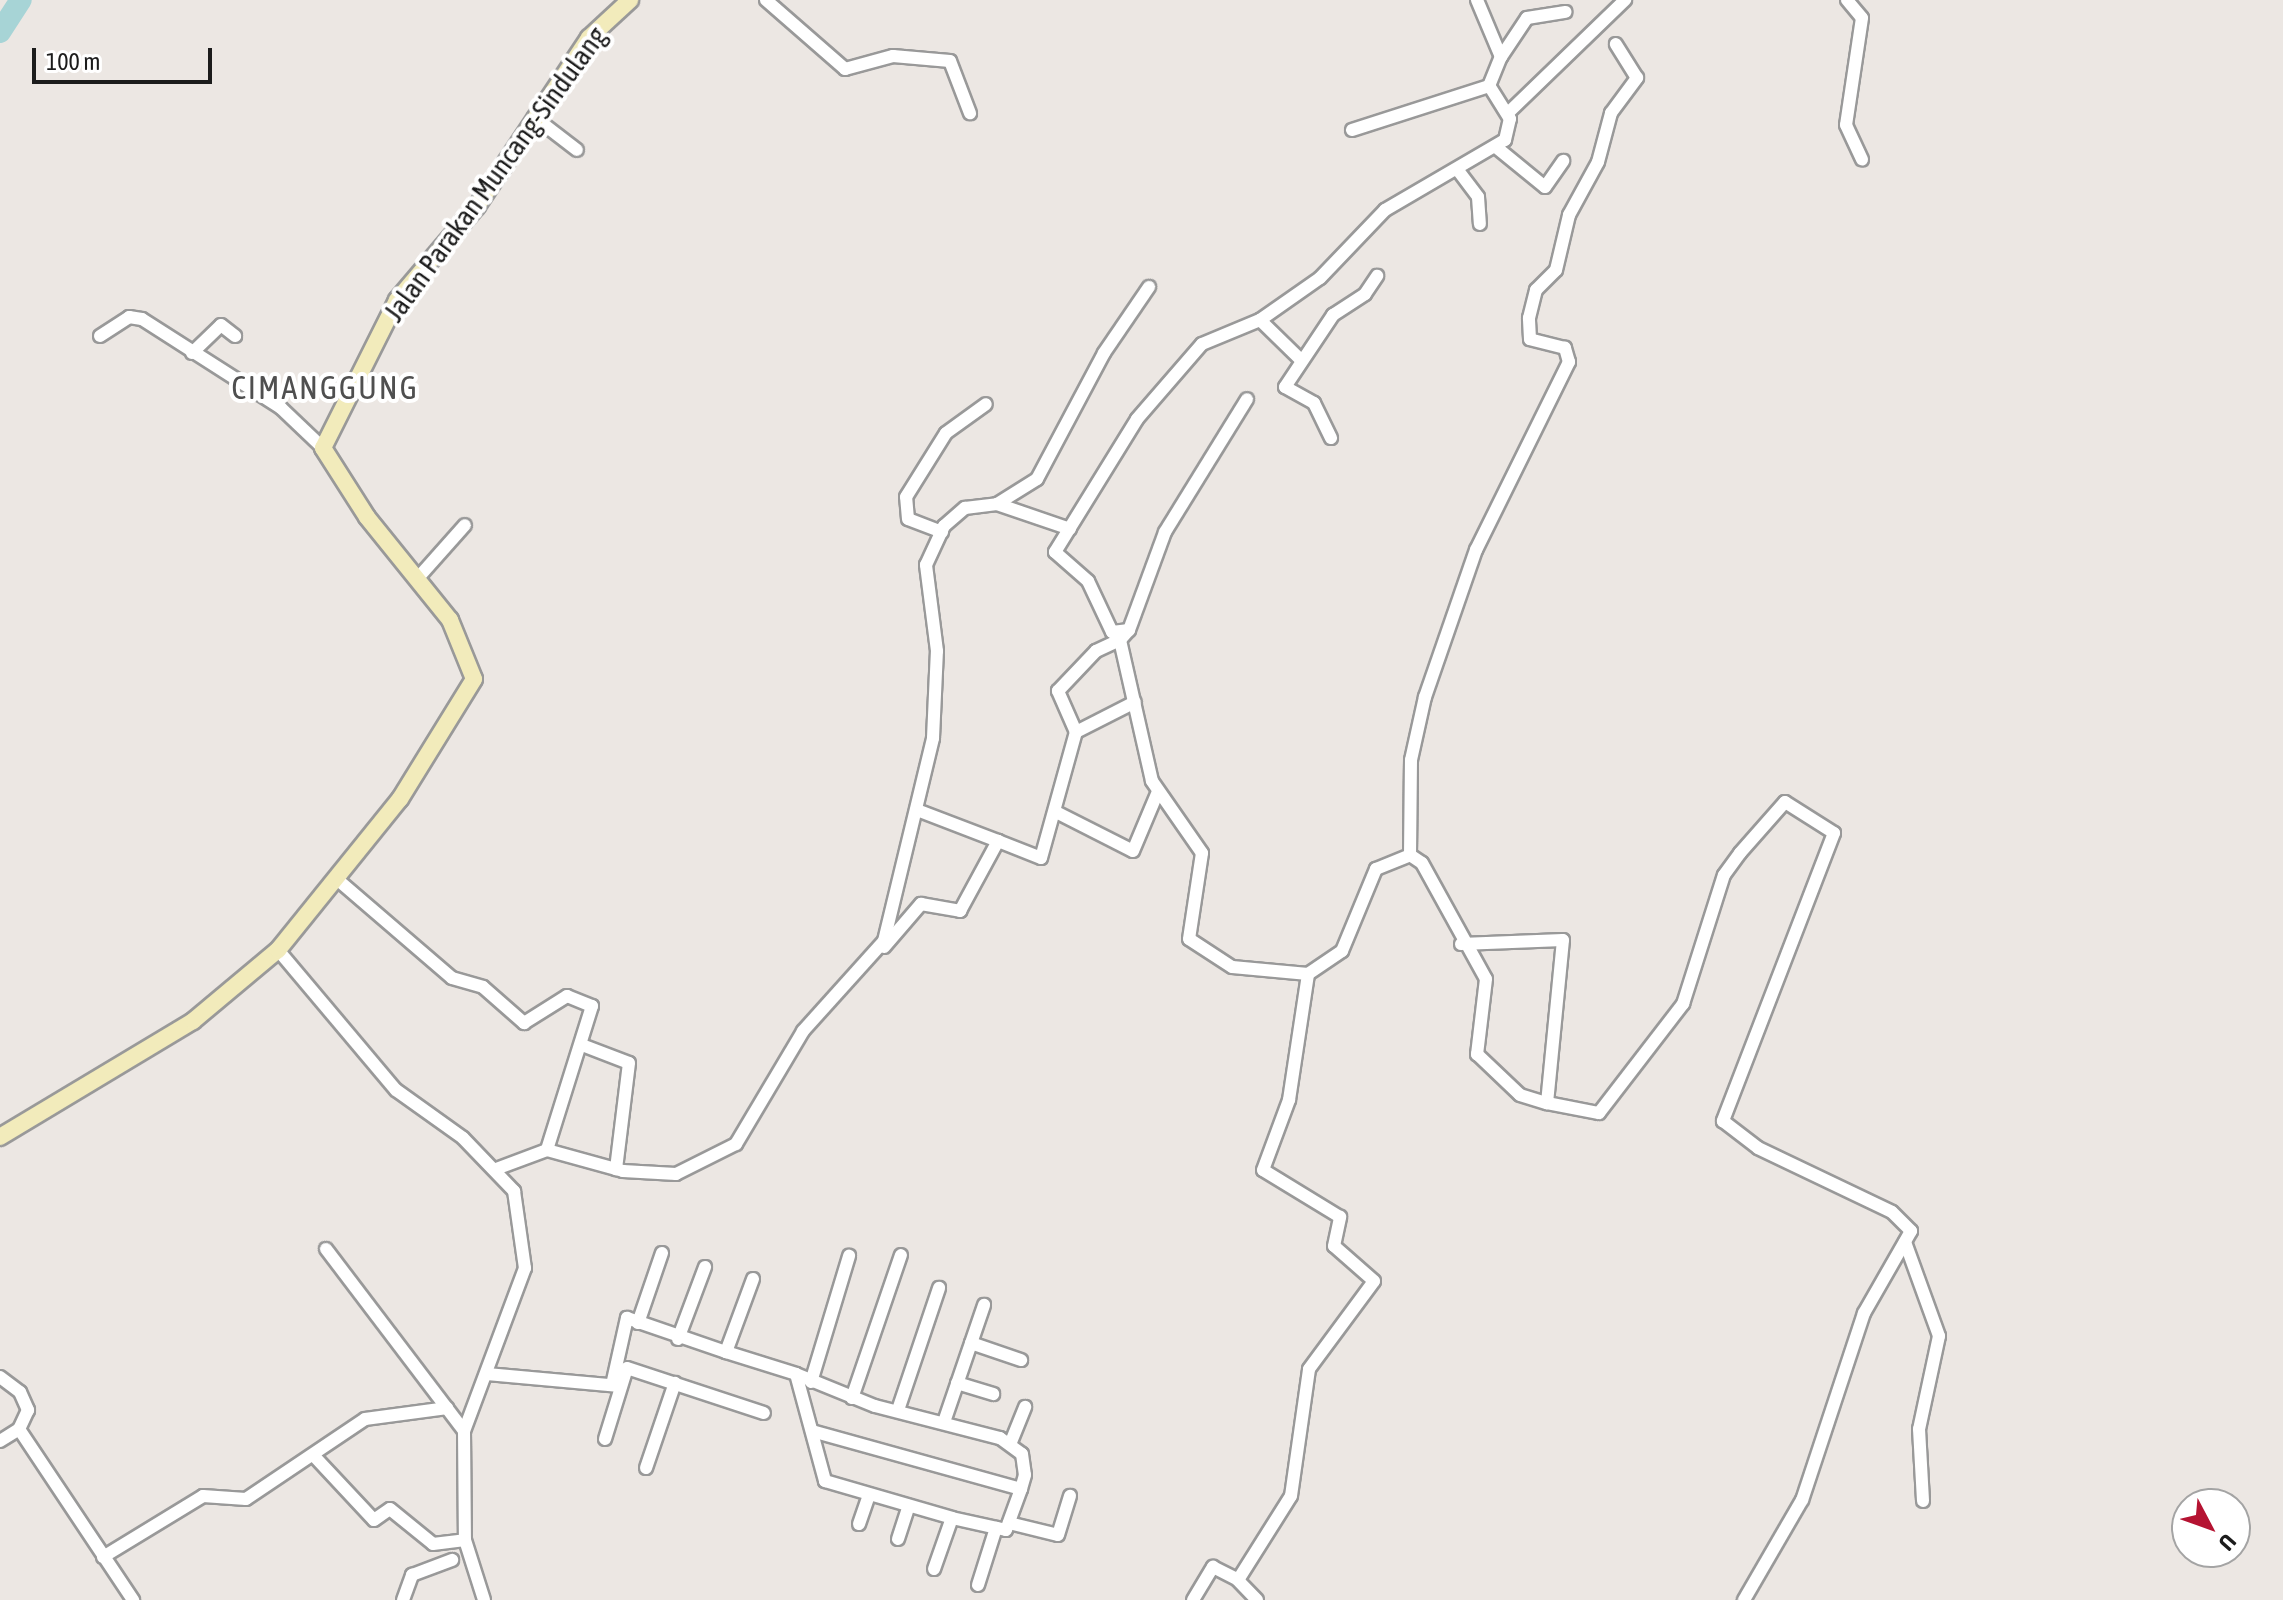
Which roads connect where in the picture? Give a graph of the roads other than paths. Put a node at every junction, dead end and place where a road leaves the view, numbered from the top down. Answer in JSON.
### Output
{"nodes":[{"id":1,"x":630,"y":0,"type":"edge"},
{"id":2,"x":766,"y":0,"type":"edge"},
{"id":3,"x":1477,"y":0,"type":"edge"},
{"id":4,"x":1625,"y":0,"type":"edge"},
{"id":5,"x":1847,"y":0,"type":"edge"},
{"id":6,"x":1566,"y":12,"type":"dead end"},
{"id":7,"x":1616,"y":44,"type":"dead end"},
{"id":8,"x":1501,"y":57,"type":"junction"},
{"id":9,"x":1489,"y":86,"type":"junction"},
{"id":10,"x":970,"y":113,"type":"dead end"},
{"id":11,"x":1508,"y":113,"type":"junction"},
{"id":12,"x":534,"y":117,"type":"junction"},
{"id":13,"x":1352,"y":130,"type":"dead end"},
{"id":14,"x":1496,"y":147,"type":"junction"},
{"id":15,"x":577,"y":150,"type":"dead end"},
{"id":16,"x":1862,"y":159,"type":"dead end"},
{"id":17,"x":1563,"y":161,"type":"dead end"},
{"id":18,"x":1457,"y":169,"type":"junction"},
{"id":19,"x":1480,"y":224,"type":"dead end"},
{"id":20,"x":1377,"y":276,"type":"dead end"},
{"id":21,"x":1149,"y":287,"type":"dead end"},
{"id":22,"x":1260,"y":320,"type":"junction"},
{"id":23,"x":100,"y":336,"type":"dead end"},
{"id":24,"x":235,"y":336,"type":"dead end"},
{"id":25,"x":192,"y":353,"type":"junction"},
{"id":26,"x":1299,"y":358,"type":"junction"},
{"id":27,"x":1247,"y":399,"type":"dead end"},
{"id":28,"x":986,"y":404,"type":"dead end"},
{"id":29,"x":1331,"y":438,"type":"dead end"},
{"id":30,"x":323,"y":448,"type":"junction"},
{"id":31,"x":997,"y":504,"type":"junction"},
{"id":32,"x":465,"y":525,"type":"dead end"},
{"id":33,"x":1070,"y":529,"type":"junction"},
{"id":34,"x":942,"y":532,"type":"junction"},
{"id":35,"x":417,"y":579,"type":"junction"},
{"id":36,"x":1124,"y":635,"type":"junction"},
{"id":37,"x":1135,"y":702,"type":"junction"},
{"id":38,"x":1076,"y":732,"type":"junction"},
{"id":39,"x":1157,"y":794,"type":"junction"},
{"id":40,"x":917,"y":810,"type":"junction"},
{"id":41,"x":1056,"y":812,"type":"junction"},
{"id":42,"x":998,"y":841,"type":"junction"},
{"id":43,"x":1410,"y":855,"type":"junction"},
{"id":44,"x":338,"y":880,"type":"junction"},
{"id":45,"x":1461,"y":944,"type":"junction"},
{"id":46,"x":278,"y":950,"type":"junction"},
{"id":47,"x":877,"y":954,"type":"junction"},
{"id":48,"x":1308,"y":974,"type":"junction"},
{"id":49,"x":582,"y":1045,"type":"junction"},
{"id":50,"x":1547,"y":1103,"type":"junction"},
{"id":51,"x":0,"y":1137,"type":"edge"},
{"id":52,"x":547,"y":1150,"type":"junction"},
{"id":53,"x":496,"y":1169,"type":"junction"},
{"id":54,"x":616,"y":1169,"type":"junction"},
{"id":55,"x":1905,"y":1242,"type":"junction"},
{"id":56,"x":326,"y":1249,"type":"dead end"},
{"id":57,"x":662,"y":1253,"type":"dead end"},
{"id":58,"x":901,"y":1255,"type":"dead end"},
{"id":59,"x":849,"y":1256,"type":"dead end"},
{"id":60,"x":705,"y":1267,"type":"dead end"},
{"id":61,"x":753,"y":1279,"type":"dead end"},
{"id":62,"x":939,"y":1288,"type":"dead end"},
{"id":63,"x":984,"y":1305,"type":"dead end"},
{"id":64,"x":638,"y":1323,"type":"junction"},
{"id":65,"x":678,"y":1339,"type":"junction"},
{"id":66,"x":971,"y":1343,"type":"junction"},
{"id":67,"x":726,"y":1352,"type":"junction"},
{"id":68,"x":1021,"y":1360,"type":"dead end"},
{"id":69,"x":487,"y":1374,"type":"junction"},
{"id":70,"x":796,"y":1374,"type":"junction"},
{"id":71,"x":0,"y":1377,"type":"edge"},
{"id":72,"x":811,"y":1382,"type":"junction"},
{"id":73,"x":675,"y":1383,"type":"junction"},
{"id":74,"x":957,"y":1383,"type":"junction"},
{"id":75,"x":617,"y":1386,"type":"junction"},
{"id":76,"x":993,"y":1394,"type":"dead end"},
{"id":77,"x":852,"y":1398,"type":"junction"},
{"id":78,"x":1025,"y":1407,"type":"dead end"},
{"id":79,"x":447,"y":1408,"type":"junction"},
{"id":80,"x":898,"y":1410,"type":"junction"},
{"id":81,"x":764,"y":1413,"type":"dead end"},
{"id":82,"x":944,"y":1422,"type":"junction"},
{"id":83,"x":19,"y":1429,"type":"junction"},
{"id":84,"x":464,"y":1431,"type":"junction"},
{"id":85,"x":812,"y":1431,"type":"junction"},
{"id":86,"x":605,"y":1439,"type":"dead end"},
{"id":87,"x":0,"y":1441,"type":"edge"},
{"id":88,"x":1011,"y":1442,"type":"junction"},
{"id":89,"x":315,"y":1457,"type":"junction"},
{"id":90,"x":646,"y":1468,"type":"dead end"},
{"id":91,"x":1021,"y":1489,"type":"junction"},
{"id":92,"x":869,"y":1495,"type":"junction"},
{"id":93,"x":1070,"y":1496,"type":"dead end"},
{"id":94,"x":1923,"y":1501,"type":"dead end"},
{"id":95,"x":909,"y":1506,"type":"junction"},
{"id":96,"x":952,"y":1518,"type":"junction"},
{"id":97,"x":1009,"y":1523,"type":"junction"},
{"id":98,"x":859,"y":1524,"type":"dead end"},
{"id":99,"x":996,"y":1528,"type":"junction"},
{"id":100,"x":898,"y":1539,"type":"dead end"},
{"id":101,"x":465,"y":1540,"type":"junction"},
{"id":102,"x":103,"y":1557,"type":"junction"},
{"id":103,"x":452,"y":1560,"type":"dead end"},
{"id":104,"x":934,"y":1569,"type":"dead end"},
{"id":105,"x":1238,"y":1580,"type":"junction"},
{"id":106,"x":978,"y":1585,"type":"dead end"},
{"id":107,"x":405,"y":1599,"type":"edge"},
{"id":108,"x":133,"y":1600,"type":"edge"},
{"id":109,"x":484,"y":1600,"type":"edge"},
{"id":110,"x":1193,"y":1600,"type":"edge"},
{"id":111,"x":1257,"y":1600,"type":"edge"},
{"id":112,"x":1744,"y":1600,"type":"edge"}],
"edges":[{"from":1,"to":12,"type":"street","name":"Jalan Parakan Muncang-Sindulang"},
{"from":2,"to":10,"type":"street"},
{"from":3,"to":8,"type":"street"},
{"from":4,"to":11,"type":"street"},
{"from":5,"to":16,"type":"street"},
{"from":6,"to":8,"type":"street"},
{"from":7,"to":43,"type":"street"},
{"from":8,"to":9,"type":"street"},
{"from":9,"to":11,"type":"street"},
{"from":9,"to":13,"type":"street"},
{"from":11,"to":14,"type":"street"},
{"from":12,"to":15,"type":"street"},
{"from":12,"to":30,"type":"street","name":"Jalan Parakan Muncang-Sindulang"},
{"from":14,"to":17,"type":"street"},
{"from":14,"to":18,"type":"street"},
{"from":18,"to":19,"type":"street"},
{"from":18,"to":22,"type":"street"},
{"from":20,"to":26,"type":"street"},
{"from":21,"to":31,"type":"street"},
{"from":22,"to":26,"type":"street"},
{"from":22,"to":33,"type":"street"},
{"from":23,"to":25,"type":"street"},
{"from":24,"to":25,"type":"street"},
{"from":25,"to":30,"type":"street"},
{"from":26,"to":29,"type":"street"},
{"from":27,"to":36,"type":"street"},
{"from":28,"to":34,"type":"street"},
{"from":30,"to":35,"type":"street"},
{"from":31,"to":33,"type":"street"},
{"from":31,"to":34,"type":"street"},
{"from":32,"to":35,"type":"street"},
{"from":33,"to":36,"type":"street"},
{"from":34,"to":40,"type":"street"},
{"from":35,"to":44,"type":"street"},
{"from":36,"to":37,"type":"street"},
{"from":36,"to":38,"type":"street"},
{"from":37,"to":38,"type":"street"},
{"from":37,"to":39,"type":"street"},
{"from":38,"to":41,"type":"street"},
{"from":39,"to":41,"type":"street"},
{"from":39,"to":48,"type":"street"},
{"from":40,"to":42,"type":"street"},
{"from":40,"to":47,"type":"street"},
{"from":41,"to":42,"type":"street"},
{"from":42,"to":47,"type":"street"},
{"from":43,"to":45,"type":"street"},
{"from":43,"to":48,"type":"street"},
{"from":44,"to":46,"type":"street"},
{"from":44,"to":49,"type":"street"},
{"from":45,"to":50,"type":"street"},
{"from":45,"to":50,"type":"street"},
{"from":46,"to":51,"type":"street"},
{"from":46,"to":53,"type":"street"},
{"from":47,"to":54,"type":"street"},
{"from":48,"to":105,"type":"street"},
{"from":49,"to":52,"type":"street"},
{"from":49,"to":54,"type":"street"},
{"from":50,"to":55,"type":"street"},
{"from":52,"to":53,"type":"street"},
{"from":52,"to":54,"type":"street"},
{"from":53,"to":69,"type":"street"},
{"from":55,"to":94,"type":"street"},
{"from":55,"to":112,"type":"street"},
{"from":56,"to":79,"type":"street"},
{"from":57,"to":64,"type":"street"},
{"from":58,"to":77,"type":"street"},
{"from":59,"to":72,"type":"street"},
{"from":60,"to":65,"type":"street"},
{"from":61,"to":67,"type":"street"},
{"from":62,"to":80,"type":"street"},
{"from":63,"to":66,"type":"street"},
{"from":64,"to":65,"type":"street"},
{"from":64,"to":75,"type":"street"},
{"from":65,"to":67,"type":"street"},
{"from":66,"to":68,"type":"street"},
{"from":66,"to":74,"type":"street"},
{"from":67,"to":70,"type":"street"},
{"from":69,"to":75,"type":"street"},
{"from":69,"to":84,"type":"street"},
{"from":70,"to":72,"type":"street"},
{"from":70,"to":85,"type":"street"},
{"from":71,"to":83,"type":"street"},
{"from":72,"to":77,"type":"street"},
{"from":73,"to":75,"type":"street"},
{"from":73,"to":81,"type":"street"},
{"from":73,"to":90,"type":"street"},
{"from":74,"to":76,"type":"street"},
{"from":74,"to":82,"type":"street"},
{"from":75,"to":86,"type":"street"},
{"from":77,"to":80,"type":"street"},
{"from":78,"to":88,"type":"street"},
{"from":79,"to":84,"type":"street"},
{"from":79,"to":89,"type":"street"},
{"from":80,"to":82,"type":"street"},
{"from":82,"to":88,"type":"street"},
{"from":83,"to":87,"type":"street"},
{"from":83,"to":102,"type":"street"},
{"from":84,"to":101,"type":"street"},
{"from":85,"to":91,"type":"street"},
{"from":85,"to":92,"type":"street"},
{"from":88,"to":91,"type":"street"},
{"from":89,"to":101,"type":"street"},
{"from":89,"to":102,"type":"street"},
{"from":91,"to":97,"type":"street"},
{"from":92,"to":95,"type":"street"},
{"from":92,"to":98,"type":"street"},
{"from":93,"to":97,"type":"street"},
{"from":95,"to":96,"type":"street"},
{"from":95,"to":100,"type":"street"},
{"from":96,"to":99,"type":"street"},
{"from":96,"to":104,"type":"street"},
{"from":97,"to":99,"type":"street"},
{"from":99,"to":106,"type":"street"},
{"from":101,"to":109,"type":"street"},
{"from":102,"to":108,"type":"street"},
{"from":103,"to":107,"type":"street"},
{"from":105,"to":110,"type":"street"},
{"from":105,"to":111,"type":"street"}]}
